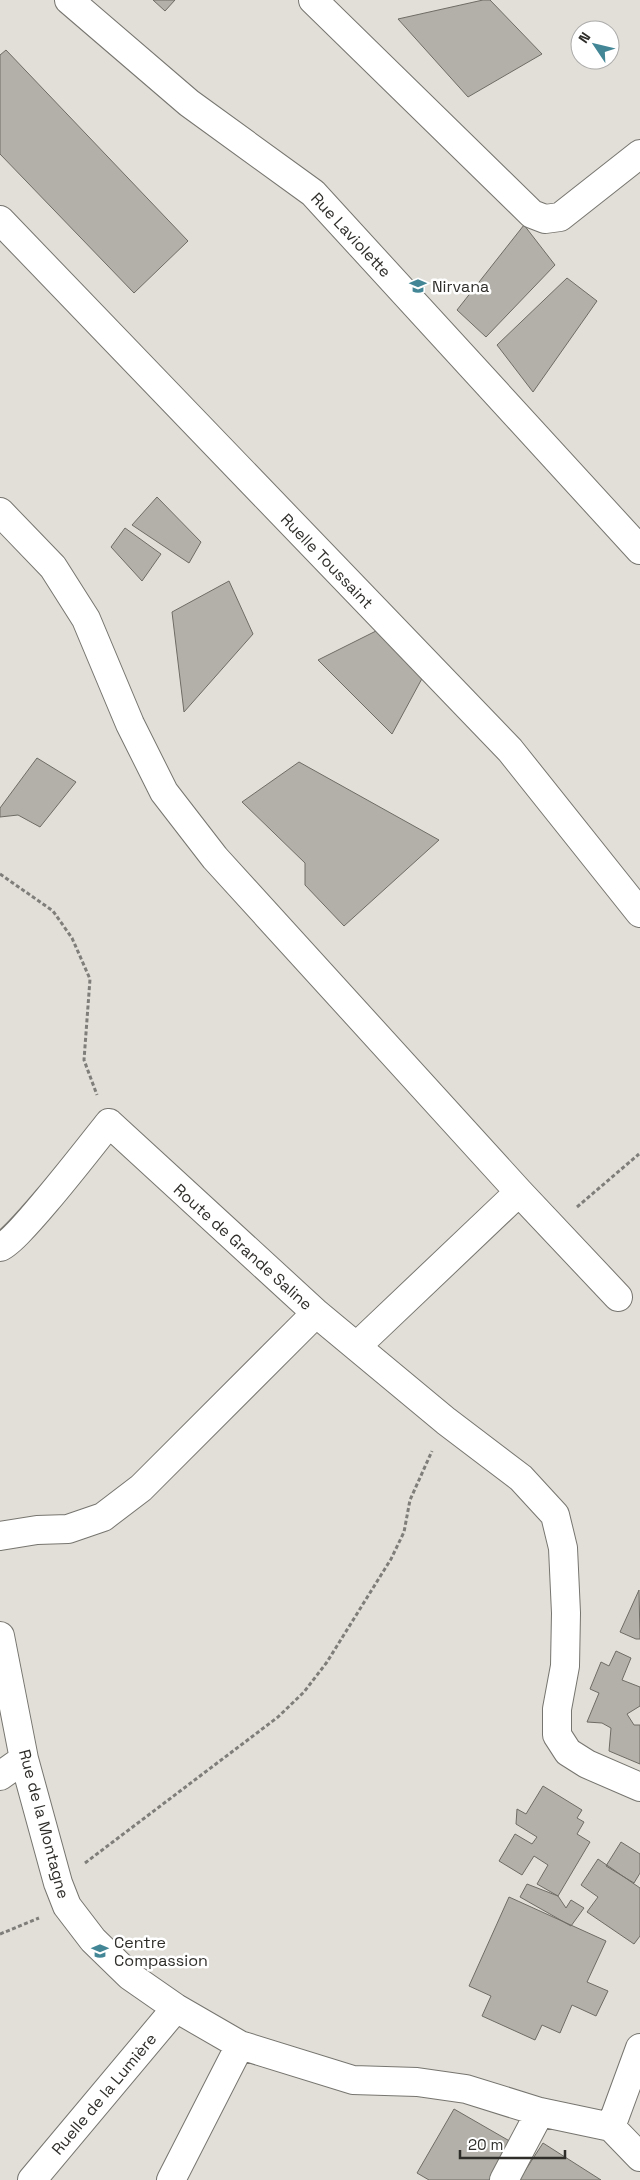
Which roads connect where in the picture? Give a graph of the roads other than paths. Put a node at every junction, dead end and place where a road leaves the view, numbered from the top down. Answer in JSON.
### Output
{"nodes":[{"id":1,"x":69,"y":0,"type":"edge"},
{"id":2,"x":313,"y":0,"type":"edge"},
{"id":3,"x":640,"y":154,"type":"edge"},
{"id":4,"x":0,"y":220,"type":"edge"},
{"id":5,"x":0,"y":512,"type":"edge"},
{"id":6,"x":640,"y":550,"type":"edge"},
{"id":7,"x":640,"y":913,"type":"edge"},
{"id":8,"x":519,"y":1192,"type":"junction"},
{"id":9,"x":0,"y":1247,"type":"edge"},
{"id":10,"x":618,"y":1297,"type":"dead end"},
{"id":11,"x":316,"y":1313,"type":"junction"},
{"id":12,"x":357,"y":1346,"type":"junction"},
{"id":13,"x":0,"y":1536,"type":"edge"},
{"id":14,"x":0,"y":1636,"type":"edge"},
{"id":15,"x":24,"y":1759,"type":"junction"},
{"id":16,"x":0,"y":1776,"type":"edge"},
{"id":17,"x":640,"y":1788,"type":"edge"},
{"id":18,"x":176,"y":2008,"type":"junction"},
{"id":19,"x":240,"y":2045,"type":"junction"},
{"id":20,"x":640,"y":2048,"type":"edge"},
{"id":21,"x":540,"y":2112,"type":"junction"},
{"id":22,"x":611,"y":2127,"type":"junction"},
{"id":23,"x":640,"y":2157,"type":"edge"},
{"id":24,"x":32,"y":2180,"type":"edge"},
{"id":25,"x":171,"y":2180,"type":"edge"},
{"id":26,"x":504,"y":2180,"type":"edge"}],
"edges":[{"from":1,"to":6,"type":"street","name":"Rue Laviolette"},
{"from":2,"to":3,"type":"street"},
{"from":4,"to":7,"type":"street","name":"Ruelle Toussaint"},
{"from":5,"to":8,"type":"street"},
{"from":8,"to":10,"type":"street"},
{"from":8,"to":12,"type":"street"},
{"from":9,"to":11,"type":"street","name":"Route de Grande Saline"},
{"from":11,"to":12,"type":"street"},
{"from":11,"to":13,"type":"street","name":"Route de Grande Saline"},
{"from":12,"to":17,"type":"street"},
{"from":14,"to":15,"type":"street","name":"Rue de la Montagne"},
{"from":15,"to":16,"type":"street"},
{"from":15,"to":18,"type":"street","name":"Rue de la Montagne"},
{"from":18,"to":19,"type":"street","name":"Rue de la Montagne"},
{"from":18,"to":24,"type":"street","name":"Ruelle de la Lumière"},
{"from":19,"to":21,"type":"street","name":"Rue de la Montagne"},
{"from":19,"to":25,"type":"street"},
{"from":20,"to":22,"type":"street"},
{"from":21,"to":22,"type":"street","name":"Rue de la Montagne"},
{"from":21,"to":26,"type":"street"},
{"from":22,"to":23,"type":"street"}]}
